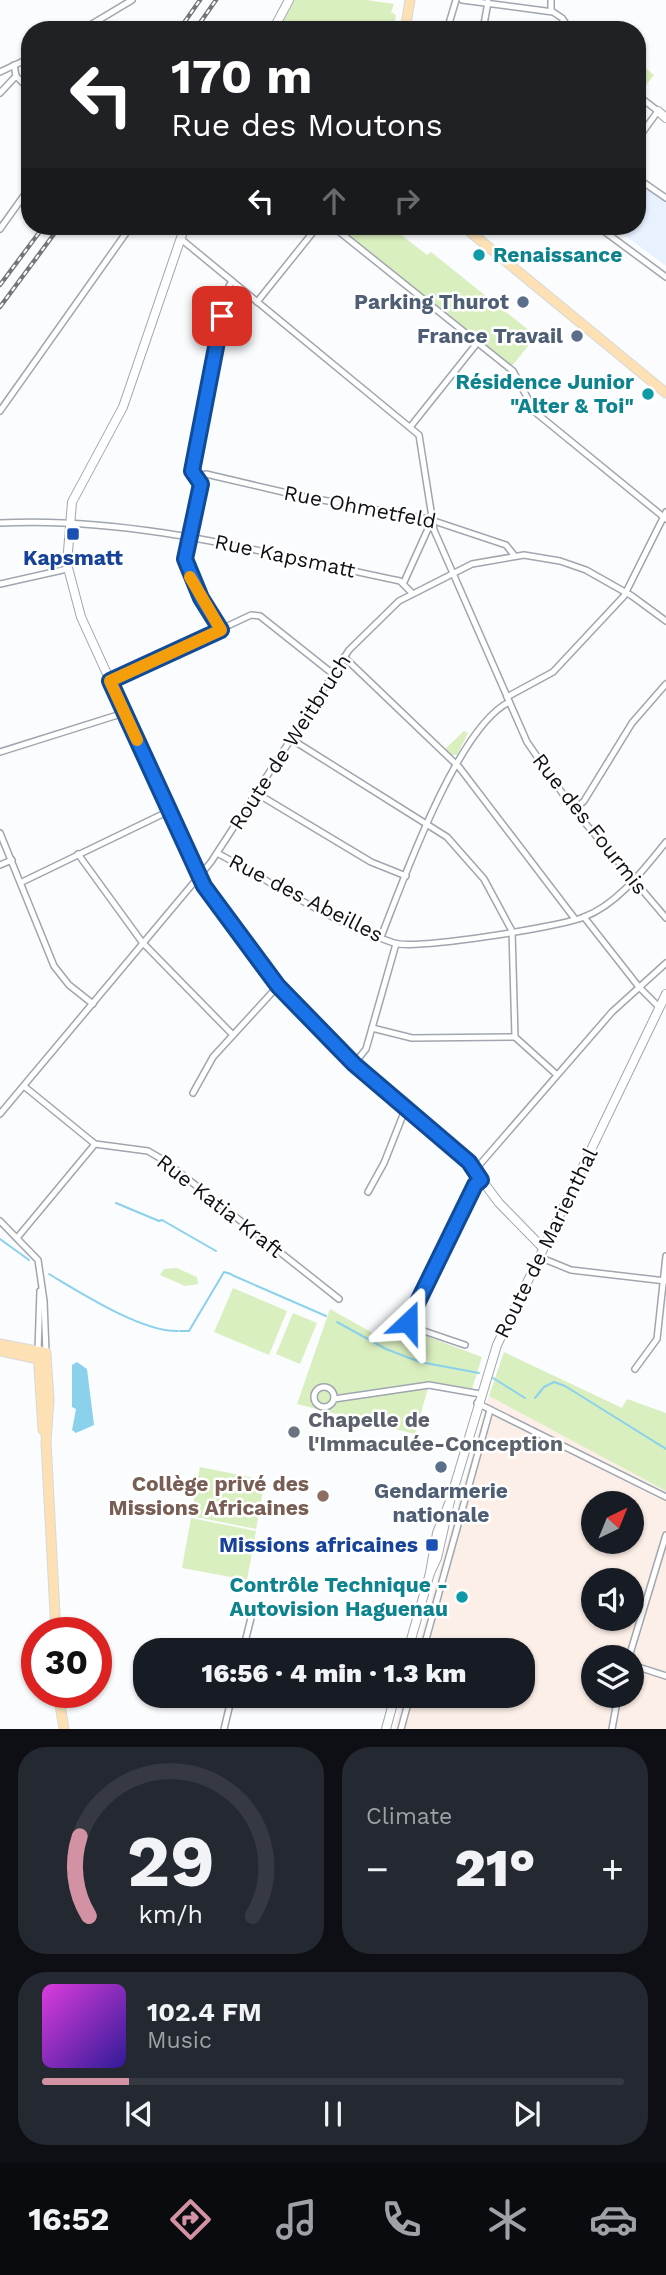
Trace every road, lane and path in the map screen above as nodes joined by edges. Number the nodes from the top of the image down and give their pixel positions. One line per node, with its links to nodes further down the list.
1 (132, 0): 11 (street)
2 (289, 0): 12 (street)
3 (409, 0): 13 (main road)
4 (456, 0): 14 (street)
5 (462, 0): 8 (street)
6 (526, 0): 9 (street)
7 (551, 0): 10 (street)
8 (488, 2): 9 (street); 15 (street)
9 (525, 9): 10 (street)
10 (552, 12): 16 (street)
11 (97, 21)
12 (278, 21)
13 (406, 21)
14 (450, 21)
15 (485, 21)
16 (564, 21)
17 (21, 62): 18 (street)
18 (15, 65): 19 (street); 20 (street)
19 (0, 72)
20 (16, 76): 21 (street); 22 (street)
21 (21, 81)
22 (0, 93)
23 (646, 102): 24 (street)
24 (663, 114): 25 (street)
25 (646, 131)
26 (646, 184): 27 (street)
27 (666, 198)
28 (21, 200): 29 (street)
29 (0, 229)
30 (125, 235): 42 (street)
31 (182, 235): 36 (street)
32 (311, 235): 39 (street)
33 (343, 235): 40 (street)
34 (474, 235): 41 (main road)
35 (609, 235): 37 (street)
36 (181, 239): 38 (street); 47 (street)
37 (666, 276)
38 (232, 281): 39 (street); 44 (street)
39 (257, 302): 43 (street)
40 (478, 342): 43 (street); 45 (street)
41 (666, 393)
42 (0, 411)
43 (411, 426): 46 (street, Rue des Fourmis)
44 (199, 477): 46 (street, Rue Ohmetfeld); 49 (street)
45 (665, 516): 56 (street)
46 (432, 520): 50 (street, Rue Ohmetfeld); 52 (street, Rue des Fourmis); 53 (street)
47 (68, 522): 48 (street, Rue Kapsmatt); 49 (street, Rue Kapsmatt); 51 (street)
48 (0, 523)
49 (190, 536): 53 (street, Rue Kapsmatt); 58 (street)
50 (514, 555): 52 (street, Route de Weitbruch); 56 (street, Route de Weitbruch)
51 (67, 569): 54 (street); 61 (street)
52 (452, 572): 55 (street, Route de Weitbruch); 63 (street, Rue des Fourmis)
53 (404, 582): 55 (street)
54 (0, 584)
55 (412, 593): 59 (street, Route de Weitbruch)
56 (626, 593): 57 (street, Route de Weitbruch); 63 (street)
57 (666, 621)
58 (221, 630): 60 (street); 61 (street)
59 (344, 657): 60 (street, Route de Weitbruch); 67 (street)
60 (333, 674): 65 (street, Route de Weitbruch)
61 (110, 681): 64 (street)
62 (666, 684): 69 (street)
63 (508, 699): 67 (street); 69 (street, Rue des Fourmis)
64 (124, 713): 66 (street); 70 (street)
65 (290, 739): 68 (street, Route de Weitbruch); 71 (street)
66 (0, 752)
67 (457, 766): 71 (street); 84 (street)
68 (256, 793): 74 (street, Route de Weitbruch); 78 (street)
69 (574, 810): 80 (street, Rue des Fourmis)
70 (169, 811): 75 (street); 79 (street)
71 (428, 824): 78 (street); 85 (street)
72 (0, 832): 76 (street)
73 (666, 842): 80 (street)
74 (217, 853): 79 (street, Route de Weitbruch); 86 (street, Rue des Abeilles)
75 (78, 855): 81 (street); 87 (street)
76 (12, 860): 77 (street); 81 (street)
77 (0, 866)
78 (405, 876): 86 (street)
79 (199, 877): 87 (street, Route de Weitbruch); 90 (street)
80 (633, 881): 82 (street); 83 (street, Rue des Fourmis)
81 (22, 882): 93 (street)
82 (584, 918): 84 (street, Rue des Abeilles); 91 (street)
83 (666, 918)
84 (575, 919): 85 (street, Rue des Abeilles)
85 (512, 931): 88 (street, Rue des Abeilles); 97 (street)
86 (380, 937): 88 (street, Rue des Abeilles)
87 (142, 942): 93 (street, Route de Weitbruch); 96 (street)
88 (396, 944): 95 (street)
89 (666, 963): 91 (street)
90 (278, 986): 96 (street); 98 (street)
91 (639, 987): 94 (street); 99 (street)
92 (666, 993): 94 (street, Route de Marienthal)
93 (93, 1004): 100 (street, Route de Weitbruch)
94 (659, 1007): 110 (street, Route de Marienthal)
95 (372, 1028): 97 (street); 98 (street)
96 (233, 1035): 101 (street)
97 (515, 1037): 99 (street)
98 (354, 1064): 102 (street)
99 (556, 1074): 105 (street)
100 (25, 1087): 103 (street, Route de Weitbruch); 104 (street)
101 (193, 1093)
102 (405, 1110): 105 (street); 107 (street)
103 (0, 1115)
104 (94, 1144): 109 (street); 113 (street, Rue Katia Kraft)
105 (475, 1170): 106 (street)
106 (481, 1180): 110 (street); 115 (street)
107 (368, 1192)
108 (0, 1222): 109 (street)
109 (17, 1238): 117 (street)
110 (541, 1252): 112 (street); 120 (street, Route de Marienthal)
111 (666, 1256): 112 (street)
112 (664, 1281): 118 (street)
113 (339, 1299)
114 (0, 1345): 117 (main road)
115 (465, 1345)
116 (0, 1351): 117 (main road)
117 (42, 1357): 125 (main road)
118 (635, 1368)
119 (334, 1399): 119 (street); 120 (street)
120 (479, 1399): 121 (street); 127 (street, Route de Marienthal)
121 (490, 1409): 122 (street); 128 (street)
122 (666, 1497)
123 (666, 1535): 129 (street)
124 (253, 1610): 126 (street)
125 (55, 1617)
126 (246, 1638)
127 (411, 1638)
128 (426, 1638)
129 (633, 1645)
130 (644, 1669): 131 (street)
131 (666, 1676)
132 (61, 1708): 137 (main road)
133 (229, 1708): 138 (street)
134 (392, 1708): 139 (street)
135 (407, 1708): 140 (street)
136 (616, 1708): 141 (street)
137 (64, 1729)
138 (224, 1729)
139 (386, 1729)
140 (401, 1729)
141 (612, 1729)

